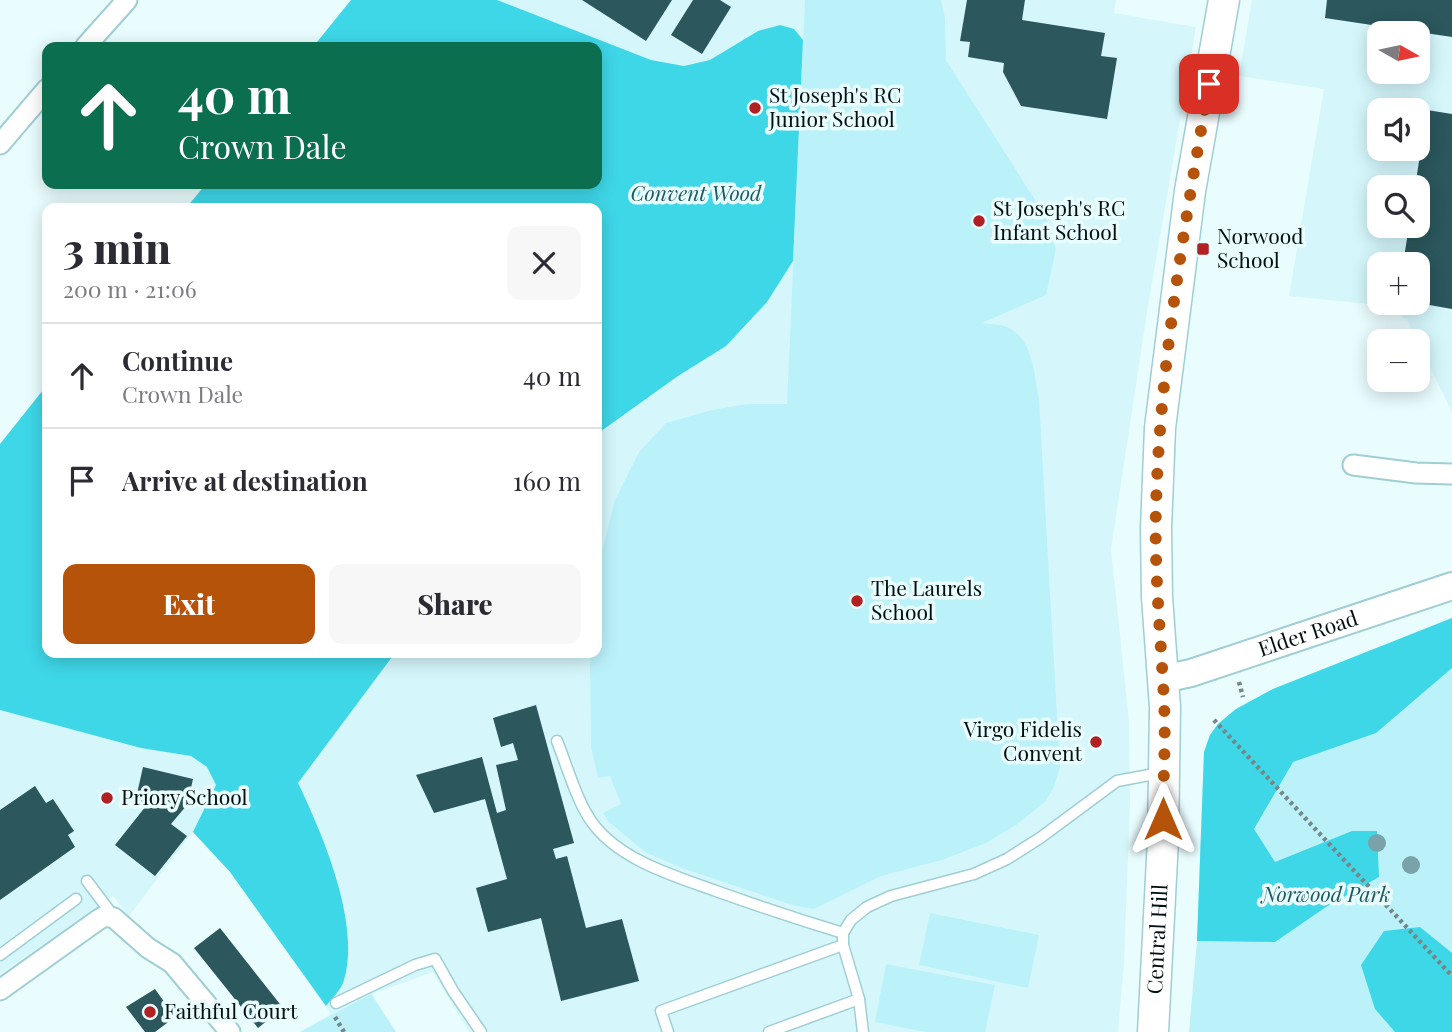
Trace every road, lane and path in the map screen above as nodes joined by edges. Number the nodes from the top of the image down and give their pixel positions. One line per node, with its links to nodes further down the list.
1 (127, 0): 3 (street)
2 (1224, 0): 9 (main road, Central Hill)
3 (89, 42)
4 (42, 95): 5 (street)
5 (0, 144)
6 (1353, 465): 7 (street)
7 (1452, 474)
8 (1452, 586): 9 (main road, Elder Road)
9 (1163, 679): 14 (main road, Central Hill)
10 (1238, 682): 11 (path)
11 (1244, 697)
12 (1214, 720): 21 (path)
13 (558, 741): 18 (lane)
14 (1164, 772): 18 (lane); 30 (main road, Central Hill)
15 (87, 880): 17 (lane)
16 (76, 899): 20 (lane)
17 (114, 918): 22 (street); 25 (street)
18 (843, 933): 19 (lane)
19 (843, 945): 23 (lane); 27 (lane)
20 (0, 955)
21 (1452, 976)
22 (0, 990)
23 (859, 999): 28 (lane); 29 (lane)
24 (336, 1003): 26 (lane)
25 (230, 1032)
26 (481, 1032)
27 (668, 1032)
28 (769, 1032)
29 (863, 1032)
30 (1153, 1032)

